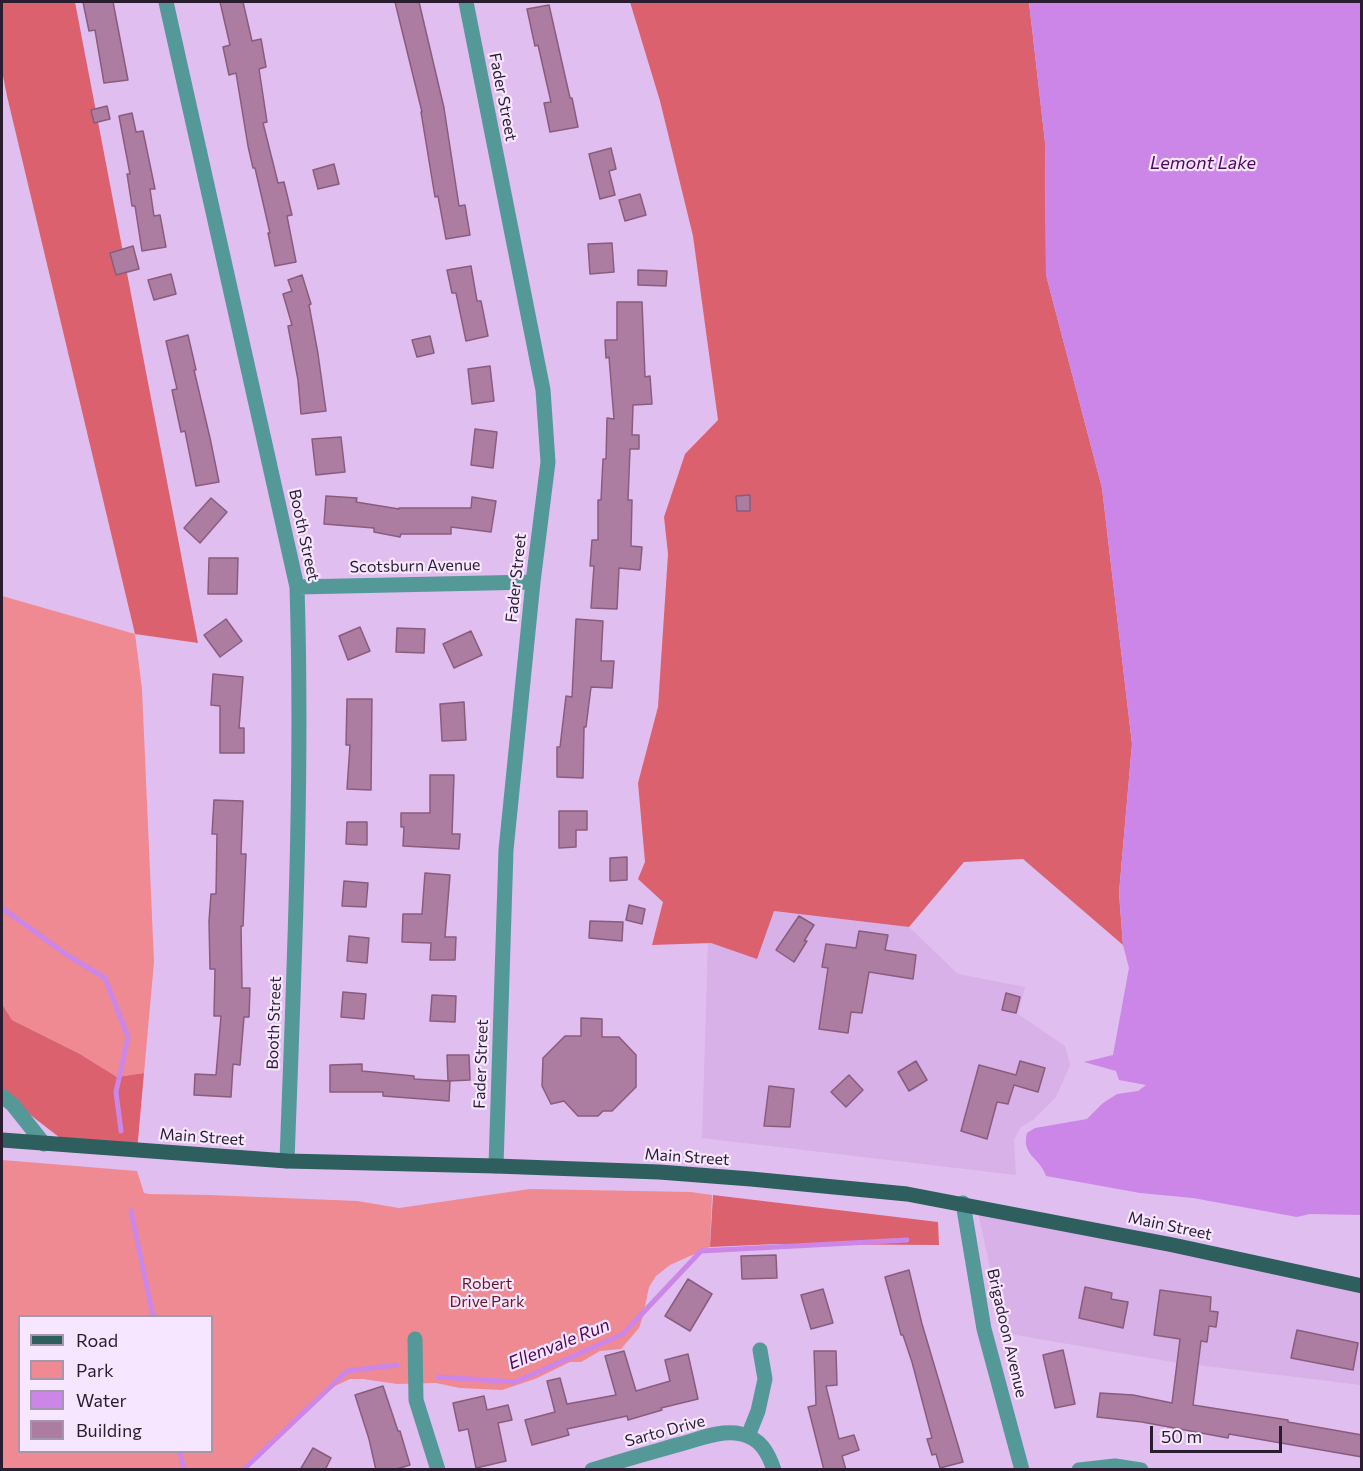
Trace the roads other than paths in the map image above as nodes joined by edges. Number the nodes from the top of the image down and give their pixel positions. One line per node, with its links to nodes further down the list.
1 (166, 2): 4 (street, Booth Street)
2 (466, 2): 3 (street, Fader Street)
3 (533, 582): 4 (street, Scotsburn Avenue); 9 (street, Fader Street)
4 (297, 586): 8 (street, Booth Street)
5 (2, 1096): 7 (street)
6 (2, 1140): 7 (main road, Main Street)
7 (44, 1144): 8 (main road, Main Street)
8 (287, 1161): 9 (main road, Main Street)
9 (496, 1166): 10 (main road, Main Street)
10 (963, 1203): 11 (main road, Main Street); 18 (street, Brigadoon Avenue)
11 (1362, 1286)
12 (415, 1339): 15 (street)
13 (760, 1350): 14 (street)
14 (748, 1436): 16 (street, Sarto Drive); 17 (street)
15 (438, 1470)
16 (592, 1470)
17 (774, 1470)
18 (1022, 1470)
19 (1079, 1470): 20 (street)
20 (1141, 1470)

